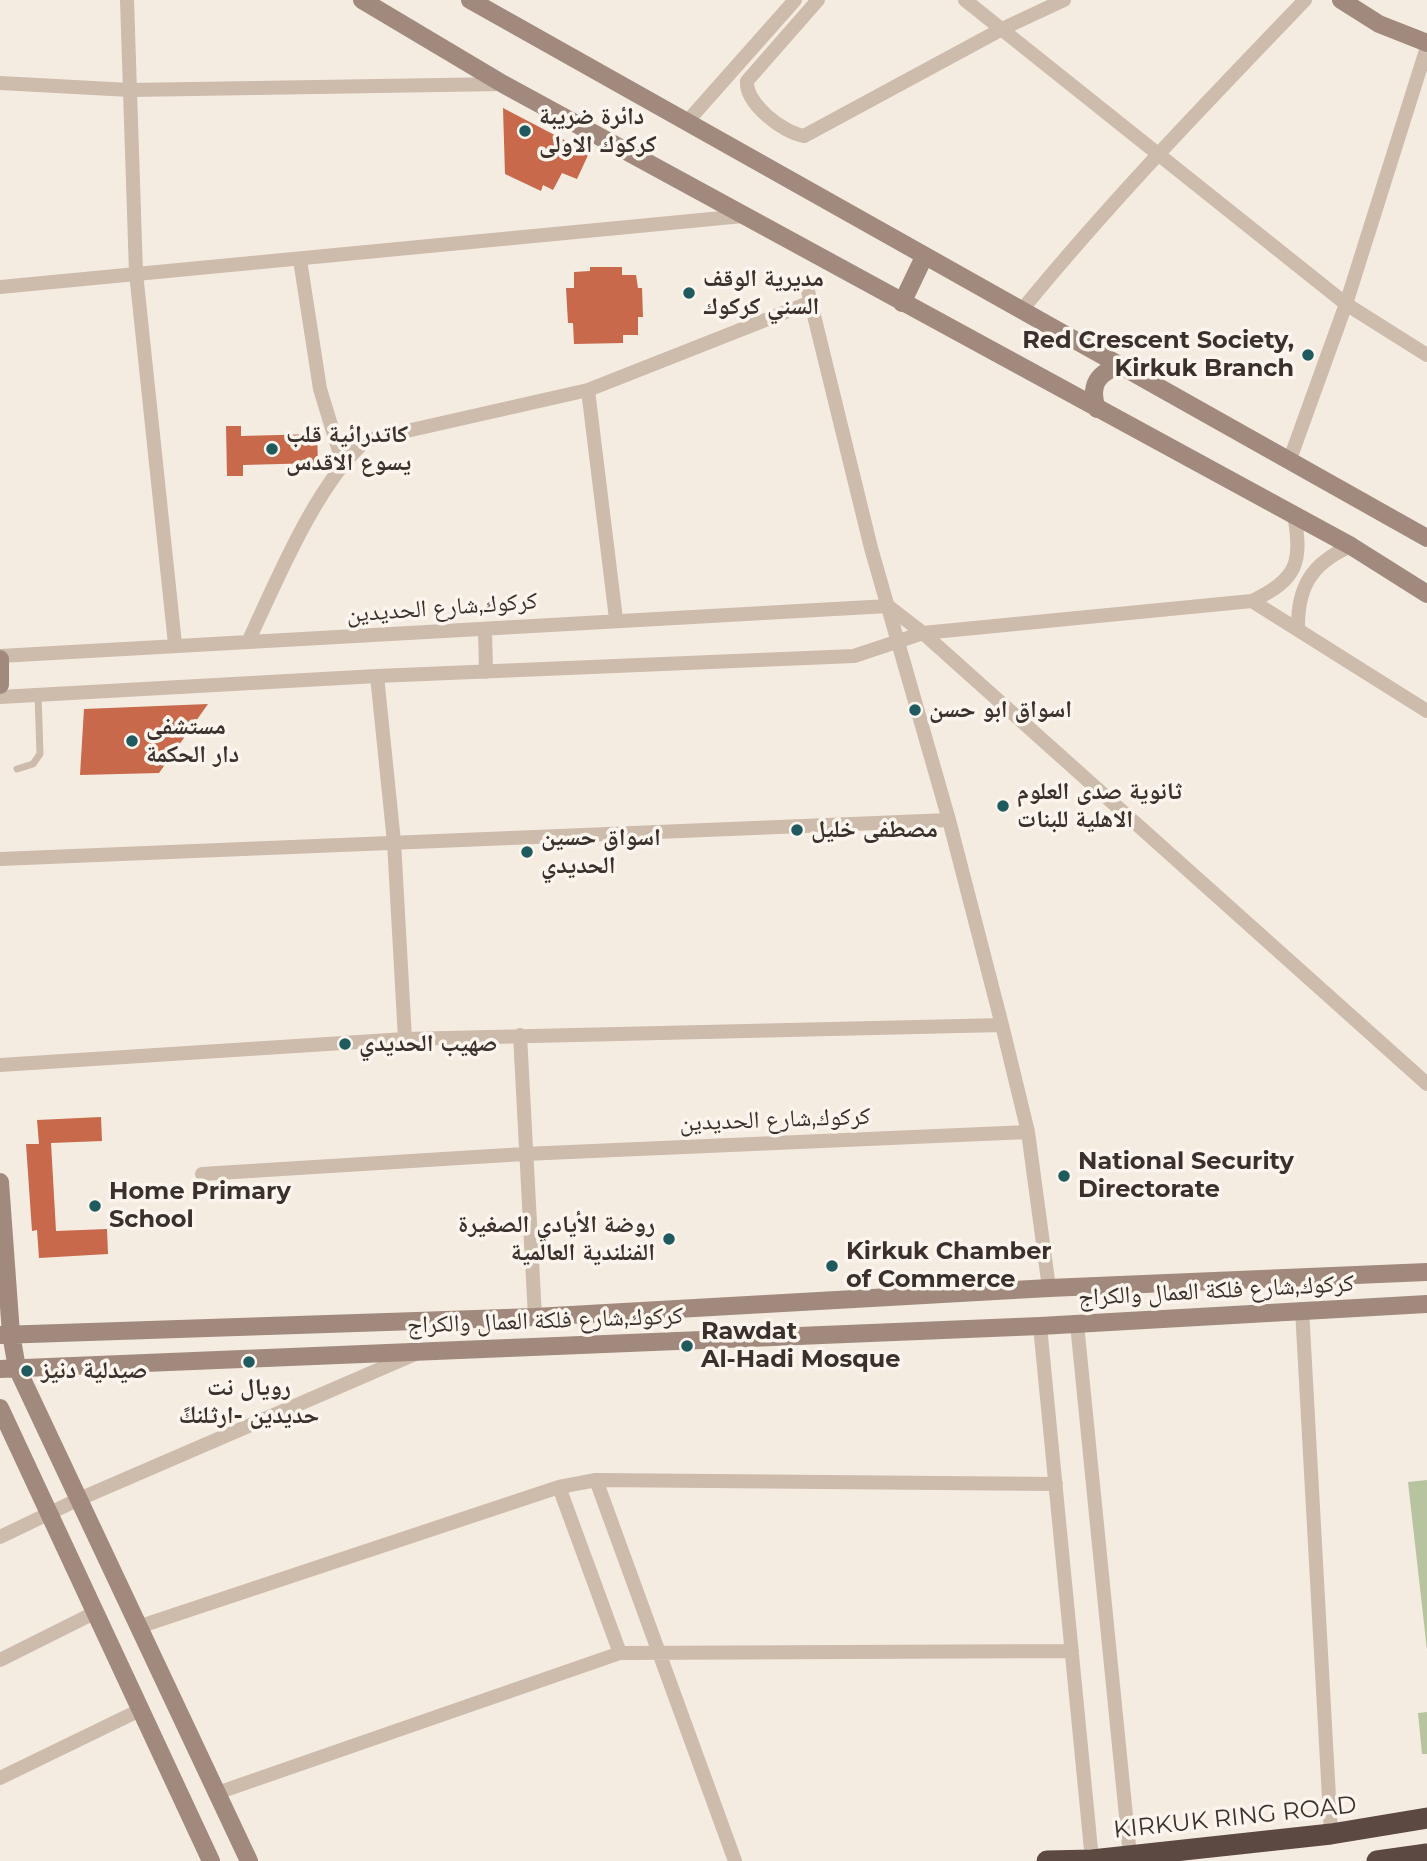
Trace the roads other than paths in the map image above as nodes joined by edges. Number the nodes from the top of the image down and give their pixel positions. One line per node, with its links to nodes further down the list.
1 (127, 0): 14 (street)
2 (362, 0): 13 (street)
3 (470, 0): 15 (street)
4 (795, 0): 15 (street)
5 (818, 0): 10 (street)
6 (965, 0): 10 (street)
7 (1065, 0): 10 (street)
8 (1305, 0): 16 (street)
9 (1341, 0): 11 (street)
10 (1002, 29): 16 (street)
11 (1427, 45): 25 (street)
12 (0, 83): 14 (street)
13 (503, 84): 14 (street); 17 (street)
14 (130, 90): 20 (street)
15 (685, 123): 18 (street)
16 (1158, 153): 25 (street); 26 (street)
17 (743, 216): 19 (street); 24 (street)
18 (924, 257): 24 (street); 26 (street)
19 (300, 260): 20 (street); 32 (street)
20 (136, 273): 21 (street); 45 (street)
21 (0, 287)
22 (807, 287): 23 (street)
23 (811, 302): 29 (street); 38 (street)
24 (902, 303): 30 (street)
25 (1346, 304): 27 (street); 31 (street)
26 (1021, 311): 28 (street)
27 (1427, 355)
28 (1121, 366): 30 (street); 31 (street)
29 (588, 390): 32 (street); 39 (street)
30 (1097, 409): 33 (street)
31 (1290, 460): 34 (street)
32 (343, 464): 43 (street)
33 (1294, 515): 35 (street); 37 (street)
34 (1427, 538)
35 (1351, 546): 36 (street); 41 (street)
36 (1427, 594)
37 (1252, 601): 41 (street); 42 (street)
38 (888, 606): 39 (street, كركوك,شارع الحديدين); 42 (street); 44 (street)
39 (616, 619): 40 (street, كركوك,شارع الحديدين)
40 (485, 629): 43 (street, كركوك,شارع الحديدين); 47 (street)
41 (1298, 630): 52 (street)
42 (923, 633): 44 (street); 61 (street)
43 (249, 640): 45 (street, كركوك,شارع الحديدين)
44 (898, 642): 47 (street); 54 (street)
45 (175, 645): 46 (street, كركوك,شارع الحديدين)
46 (0, 658): 49 (street)
47 (486, 672): 48 (street)
48 (377, 676): 50 (street); 55 (street)
49 (0, 685)
50 (38, 695): 51 (street); 53 (lane)
51 (0, 696)
52 (1427, 711)
53 (17, 769)
54 (949, 820): 55 (street); 57 (street)
55 (394, 842): 56 (street); 59 (street)
56 (0, 859)
57 (1002, 1025): 58 (street); 62 (street)
58 (520, 1035): 59 (street); 63 (street)
59 (405, 1040): 60 (street)
60 (0, 1065)
61 (1427, 1084)
62 (1028, 1132): 63 (street, كركوك,شارع الحديدين); 67 (street)
63 (524, 1154): 64 (street, كركوك,شارع الحديدين); 70 (street)
64 (202, 1174)
65 (0, 1182): 73 (street)
66 (1427, 1272): 67 (street, كركوك,شارع فلكة العمال والكراج)
67 (1049, 1288): 70 (street, كركوك,شارع فلكة العمال والكراج)
68 (1427, 1304): 69 (street, كركوك,شارع فلكة العمال والكراج)
69 (1302, 1309): 71 (street, كركوك,شارع فلكة العمال والكراج); 93 (street)
70 (535, 1317): 73 (street, كركوك,شارع فلكة العمال والكراج)
71 (1077, 1324): 72 (street, كركوك,شارع فلكة العمال والكراج); 95 (street)
72 (1040, 1326): 74 (street, كركوك,شارع فلكة العمال والكراج); 78 (street)
73 (6, 1335): 75 (street)
74 (425, 1350): 75 (street, كركوك,شارع فلكة العمال والكراج); 80 (street)
75 (8, 1368): 80 (street)
76 (0, 1408): 81 (street)
77 (596, 1480): 78 (street); 79 (street); 87 (street)
78 (1056, 1484): 85 (street)
79 (559, 1487): 84 (street); 86 (street)
80 (77, 1500): 81 (street); 84 (street)
81 (48, 1514): 82 (street); 83 (street)
82 (0, 1537)
83 (94, 1614): 88 (street); 89 (street)
84 (138, 1628): 91 (street)
85 (1072, 1651): 87 (street); 96 (street)
86 (620, 1653): 87 (street); 91 (street)
87 (657, 1653): 99 (street)
88 (0, 1660)
89 (139, 1710): 90 (street); 97 (street)
90 (0, 1778)
91 (217, 1793): 98 (street)
92 (1427, 1818): 93 (highway, KIRKUK RING ROAD)
93 (1331, 1834): 95 (highway, KIRKUK RING ROAD)
94 (1427, 1854): 101 (highway)
95 (1130, 1856): 96 (highway, KIRKUK RING ROAD)
96 (1092, 1860): 100 (highway, KIRKUK RING ROAD)
97 (211, 1861)
98 (249, 1861)
99 (735, 1861)
100 (1047, 1861)
101 (1377, 1861)

